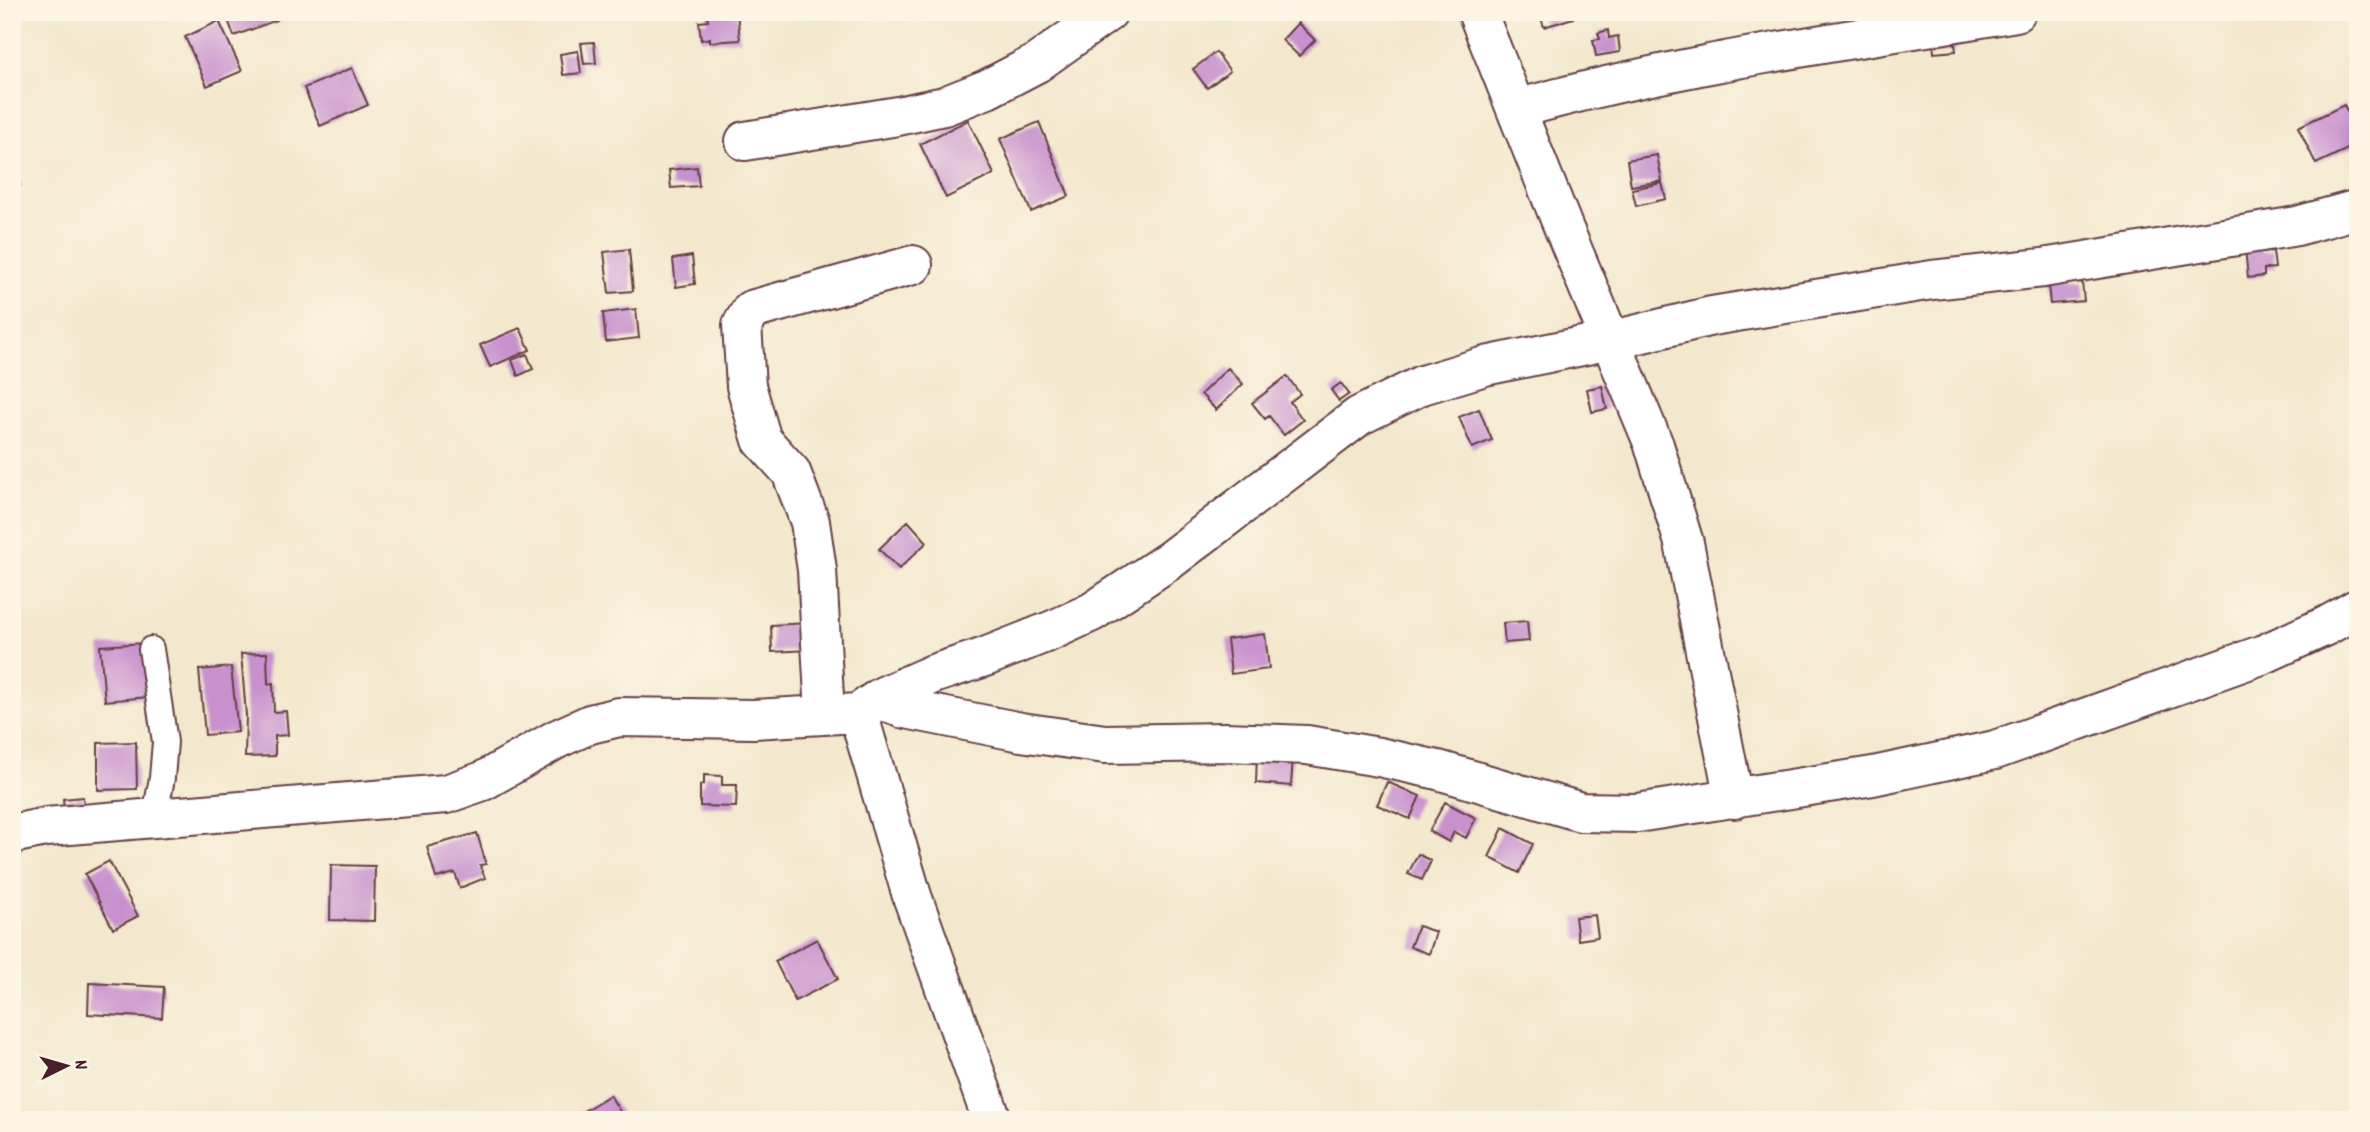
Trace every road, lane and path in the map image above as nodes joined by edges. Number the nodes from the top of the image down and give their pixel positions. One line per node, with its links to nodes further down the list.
1 (1108, 12): 5 (street)
2 (1478, 12): 4 (street)
3 (2016, 12): 4 (street)
4 (1517, 109): 8 (street)
5 (745, 141)
6 (2358, 209): 8 (street)
7 (913, 265): 11 (street)
8 (1610, 341): 11 (street); 12 (street)
9 (2358, 608): 12 (street)
10 (151, 649): 13 (lane)
11 (855, 708): 12 (street); 13 (street); 15 (street)
12 (1734, 799)
13 (154, 820): 14 (street)
14 (12, 834)
15 (992, 1120)

